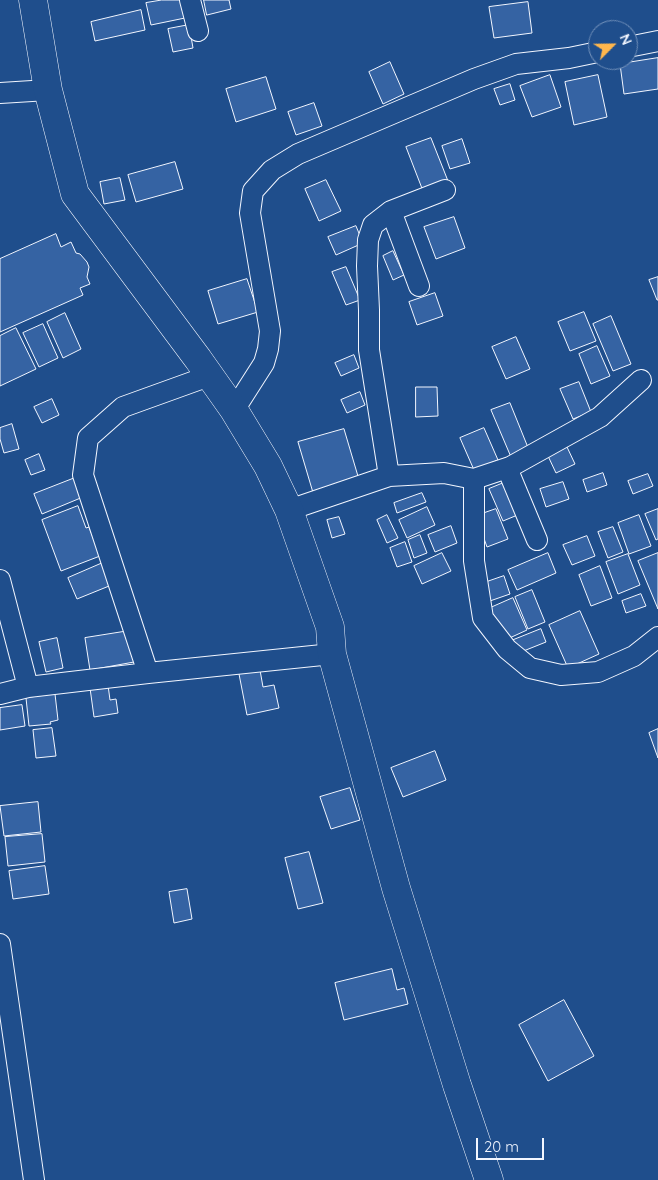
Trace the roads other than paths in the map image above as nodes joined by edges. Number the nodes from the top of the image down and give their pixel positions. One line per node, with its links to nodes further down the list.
1 (33, 0): 7 (street)
2 (190, 0): 3 (street)
3 (198, 31)
4 (658, 41): 5 (street)
5 (638, 45)
6 (588, 54): 14 (street)
7 (48, 90): 8 (street); 12 (street)
8 (0, 93)
9 (446, 190): 10 (street)
10 (391, 211): 11 (street); 16 (street)
11 (419, 286)
12 (209, 376): 14 (street); 23 (street)
13 (641, 380): 15 (street)
14 (234, 410): 18 (street)
15 (506, 468): 17 (street); 19 (street)
16 (389, 476): 17 (street); 18 (street)
17 (474, 479): 21 (street)
18 (289, 510): 22 (street)
19 (537, 540)
20 (0, 580): 24 (street)
21 (658, 636)
22 (332, 654): 23 (street); 28 (street)
23 (148, 673): 24 (street)
24 (28, 688): 25 (street)
25 (0, 694)
26 (0, 944): 27 (street)
27 (34, 1180)
28 (489, 1180)

